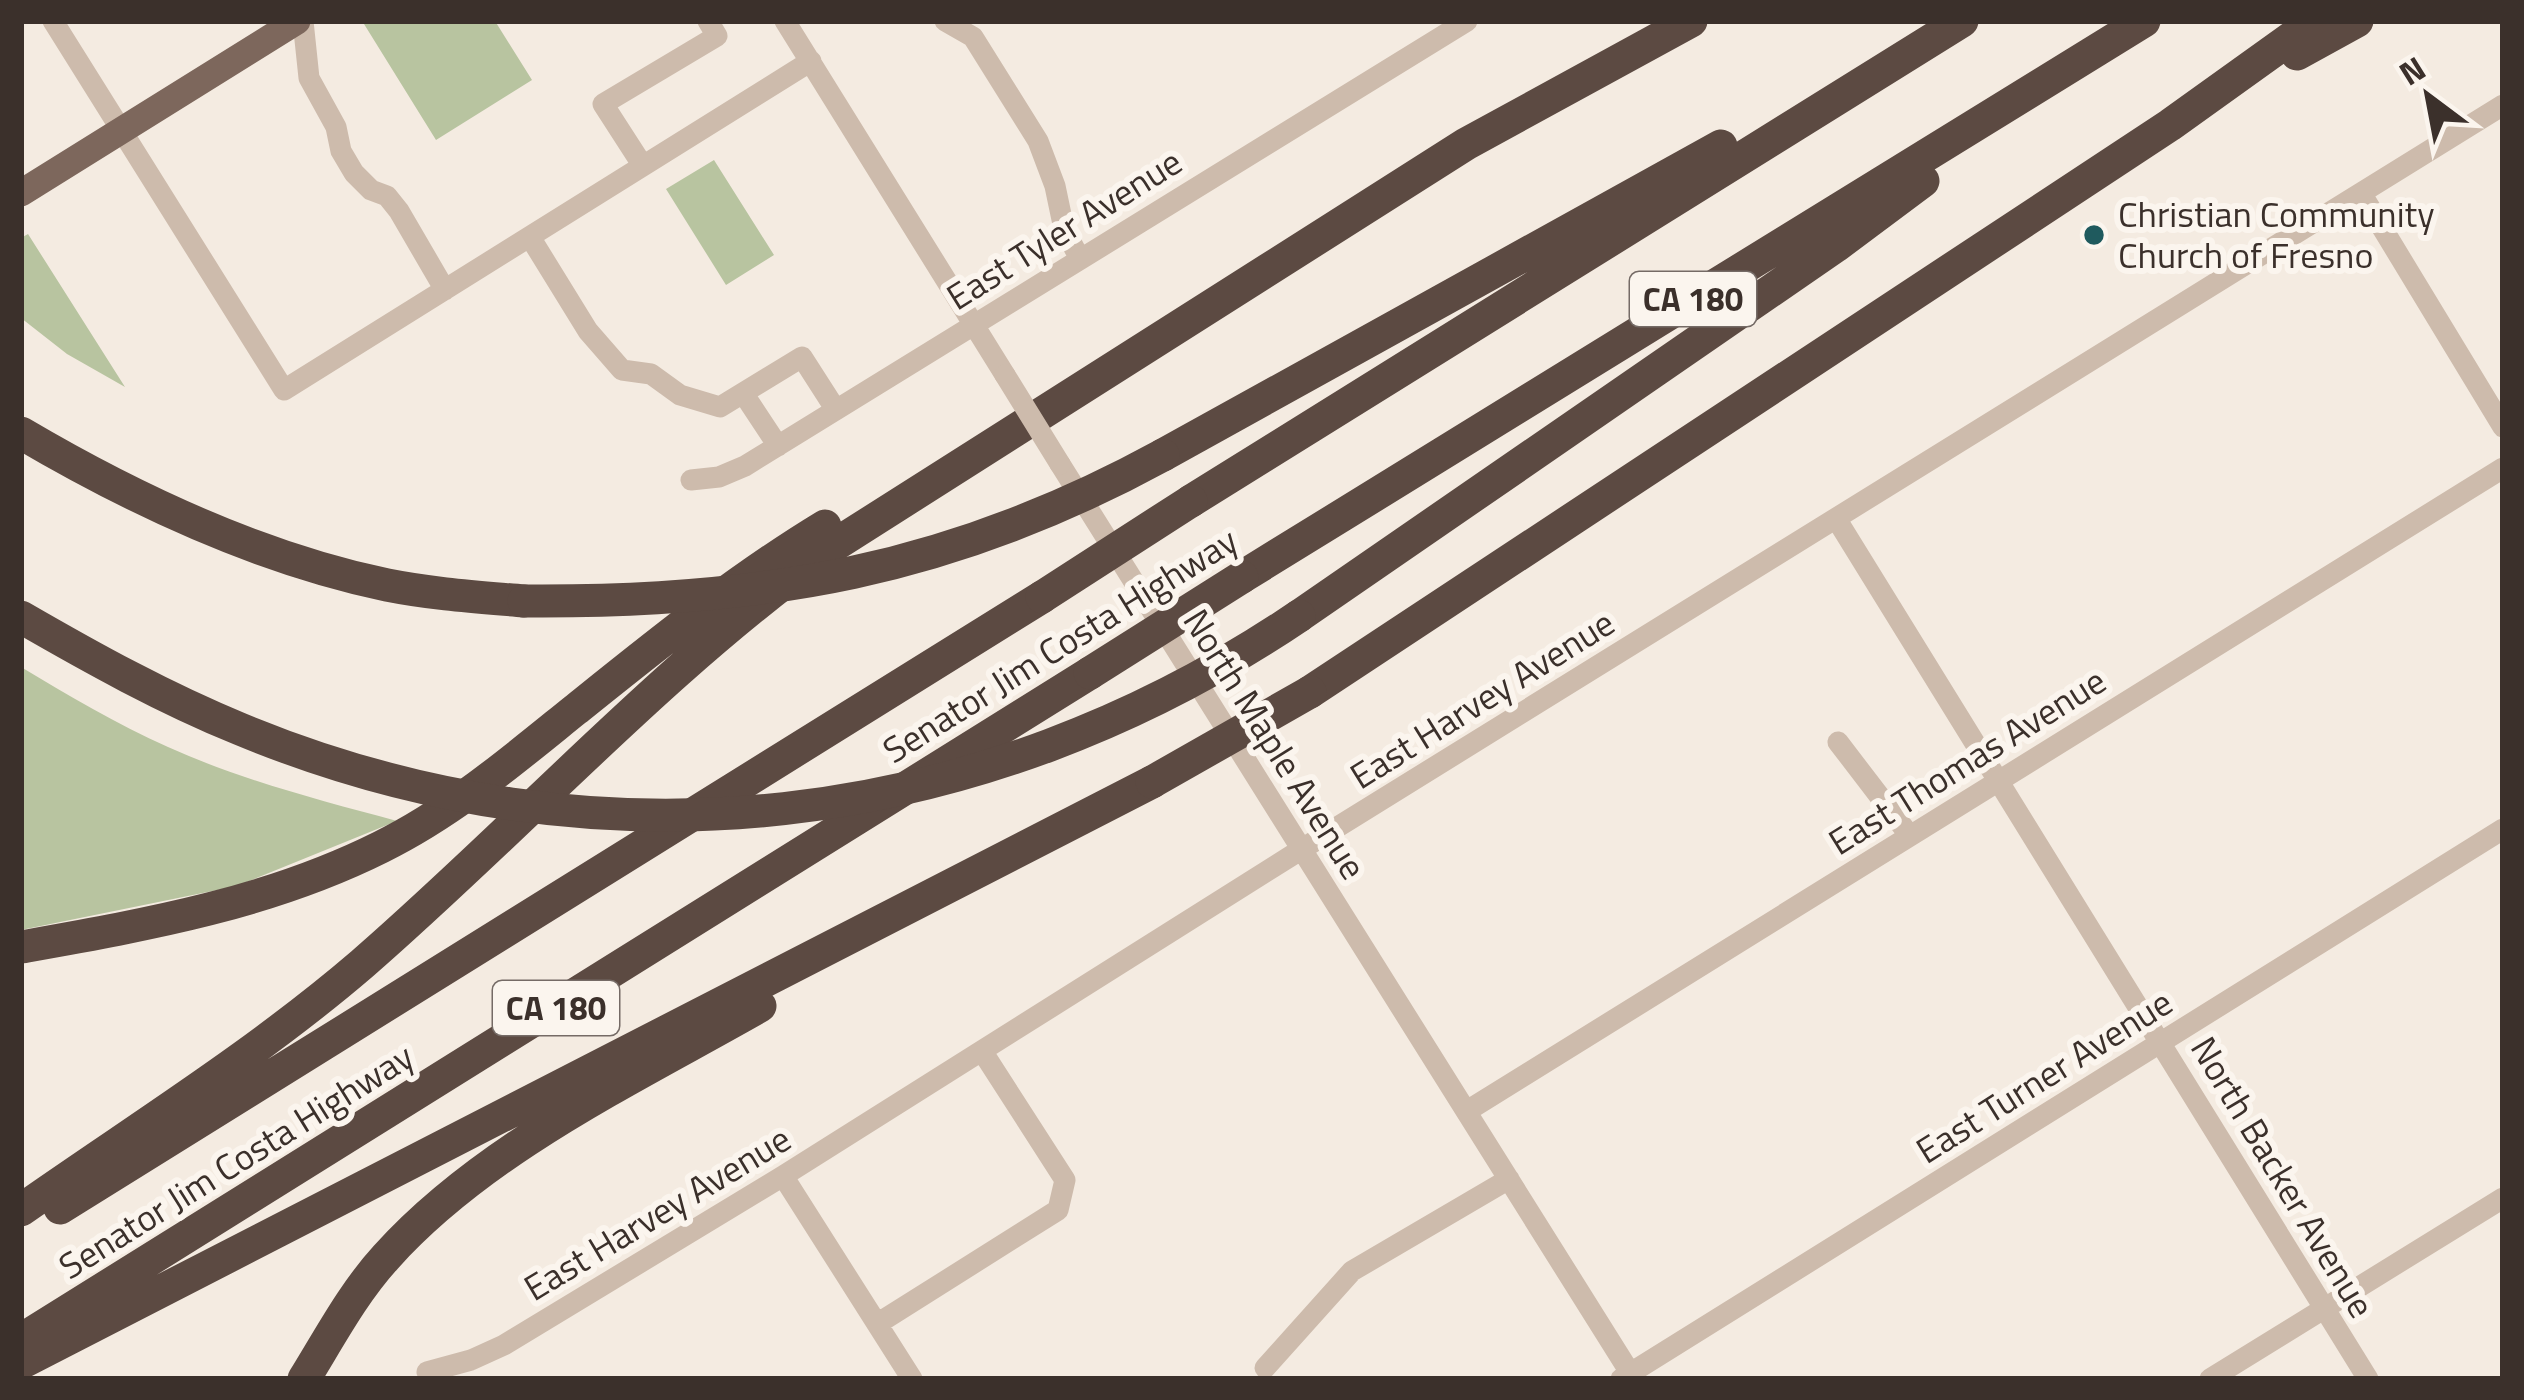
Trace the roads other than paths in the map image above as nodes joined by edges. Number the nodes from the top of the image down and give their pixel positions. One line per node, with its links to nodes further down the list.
1 (53, 21): 17 (street)
2 (300, 21): 17 (main road); 23 (street)
3 (708, 21): 18 (street)
4 (785, 21): 14 (street, North Maple Avenue)
5 (945, 21): 22 (street)
6 (1467, 21): 22 (street, East Tyler Avenue)
7 (1691, 21): 25 (highway)
8 (1948, 21): 29 (highway, bridge)
9 (1961, 21): 49 (highway, Senator Jim Costa Highway / CA 180, bridge)
10 (2144, 21): 13 (highway, Senator Jim Costa Highway / CA 180)
11 (2315, 21): 16 (highway)
12 (2357, 21): 16 (highway)
13 (2113, 40): 34 (highway, bridge); 52 (highway, Senator Jim Costa Highway / CA 180, bridge)
14 (811, 62): 18 (street); 24 (street, North Maple Avenue)
15 (2503, 105): 20 (street, East Harvey Avenue)
16 (2170, 125): 36 (highway, bridge)
17 (122, 130): 19 (main road); 23 (street)
18 (643, 166): 21 (street)
19 (21, 193)
20 (2361, 193): 28 (street); 33 (street, East Harvey Avenue)
21 (530, 237): 23 (street); 26 (street)
22 (1079, 257): 24 (street, East Tyler Avenue)
23 (445, 290)
24 (973, 324): 27 (street, East Tyler Avenue); 40 (street, North Maple Avenue, bridge)
25 (1094, 377): 41 (highway); 48 (highway)
26 (743, 393): 27 (street); 30 (street)
27 (836, 410): 30 (street, East Tyler Avenue)
28 (2503, 427)
29 (21, 433)
30 (778, 446): 32 (street, East Tyler Avenue)
31 (2503, 468): 37 (street, East Thomas Avenue)
32 (691, 480)
33 (1837, 520): 37 (street, North Backer Avenue); 40 (street, East Harvey Avenue)
34 (21, 616)
35 (1838, 742): 39 (street)
36 (1152, 782): 53 (highway); 58 (highway)
37 (1996, 783): 39 (street, East Thomas Avenue); 42 (street, North Backer Avenue)
38 (2503, 829): 42 (street, East Turner Avenue)
39 (1910, 836): 44 (street, East Thomas Avenue)
40 (1302, 849): 43 (street, East Harvey Avenue); 44 (street, North Maple Avenue)
41 (21, 947)
42 (2162, 1042): 50 (street, North Backer Avenue); 57 (street, East Turner Avenue)
43 (982, 1051): 45 (street, East Harvey Avenue); 51 (street)
44 (1467, 1112): 46 (street, North Maple Avenue)
45 (783, 1176): 51 (street); 55 (street, East Harvey Avenue)
46 (1509, 1179): 54 (street); 57 (street, North Maple Avenue)
47 (2503, 1198): 50 (street)
48 (21, 1210)
49 (21, 1232)
50 (2325, 1308): 60 (street); 61 (street, North Backer Avenue)
51 (877, 1324): 59 (street)
52 (21, 1340)
53 (21, 1363)
54 (1265, 1368)
55 (475, 1369): 56 (street, East Harvey Avenue)
56 (427, 1372)
57 (1628, 1377)
58 (304, 1379)
59 (912, 1379)
60 (2210, 1379)
61 (2368, 1379)

